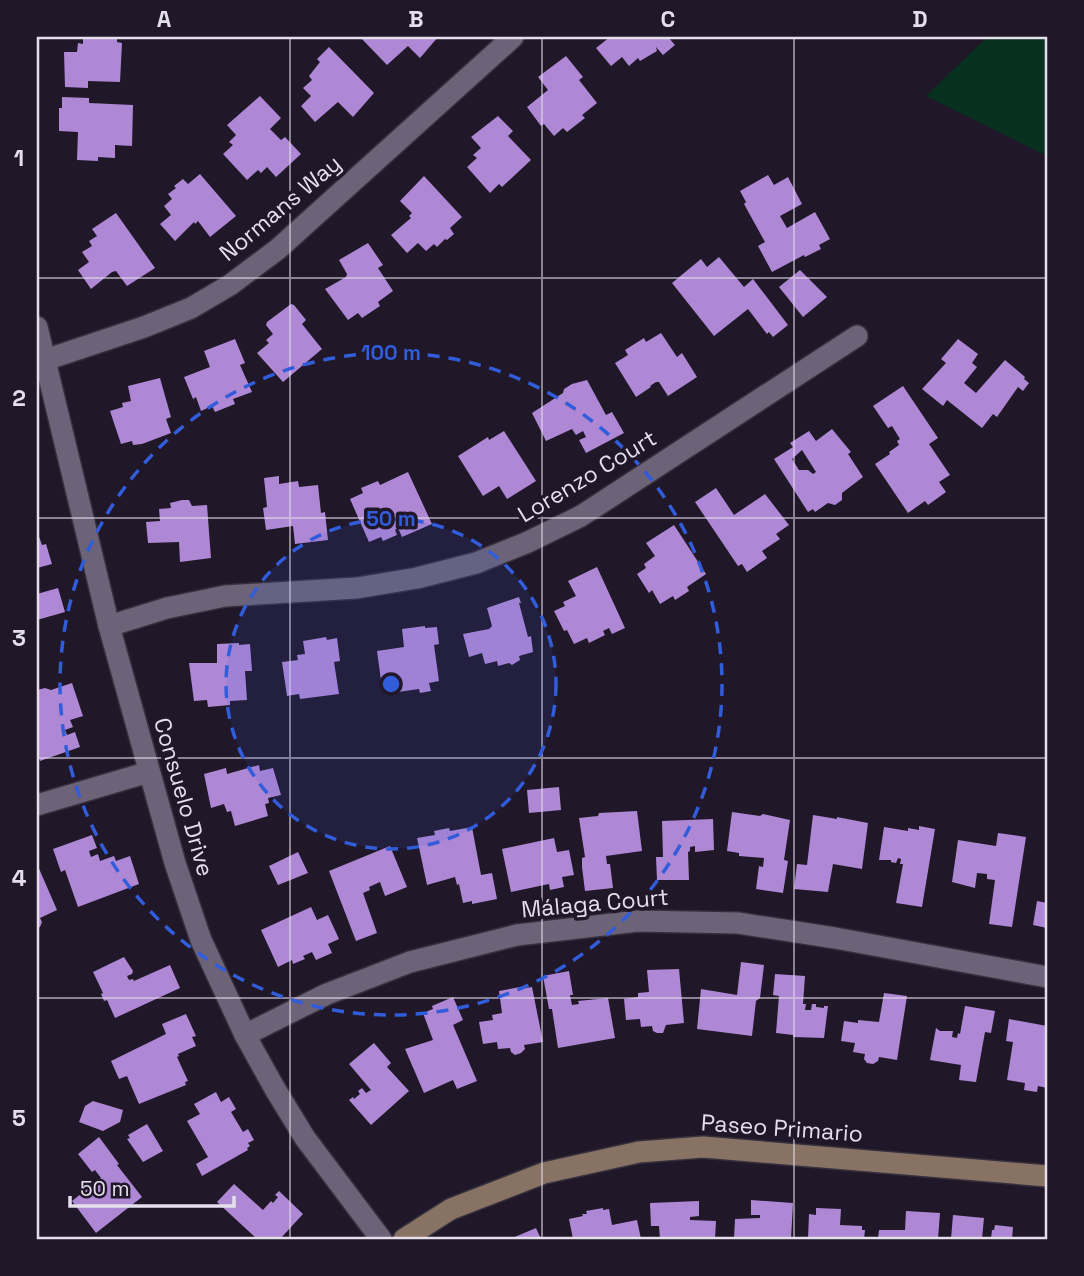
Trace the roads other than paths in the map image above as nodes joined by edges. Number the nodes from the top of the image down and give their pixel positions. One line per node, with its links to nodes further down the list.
1 (513, 37): 4 (street, Normans Way)
2 (37, 327): 4 (street, Consuelo Drive)
3 (857, 336): 5 (street, Lorenzo Court)
4 (45, 360): 5 (street, Consuelo Drive)
5 (109, 626): 6 (street, Consuelo Drive)
6 (149, 772): 7 (street); 9 (street, Consuelo Drive)
7 (37, 805)
8 (1047, 977): 9 (street, Málaga Court)
9 (245, 1035): 11 (street, Consuelo Drive)
10 (1047, 1176): 12 (street, Paseo Primario)
11 (381, 1239)
12 (404, 1239)

